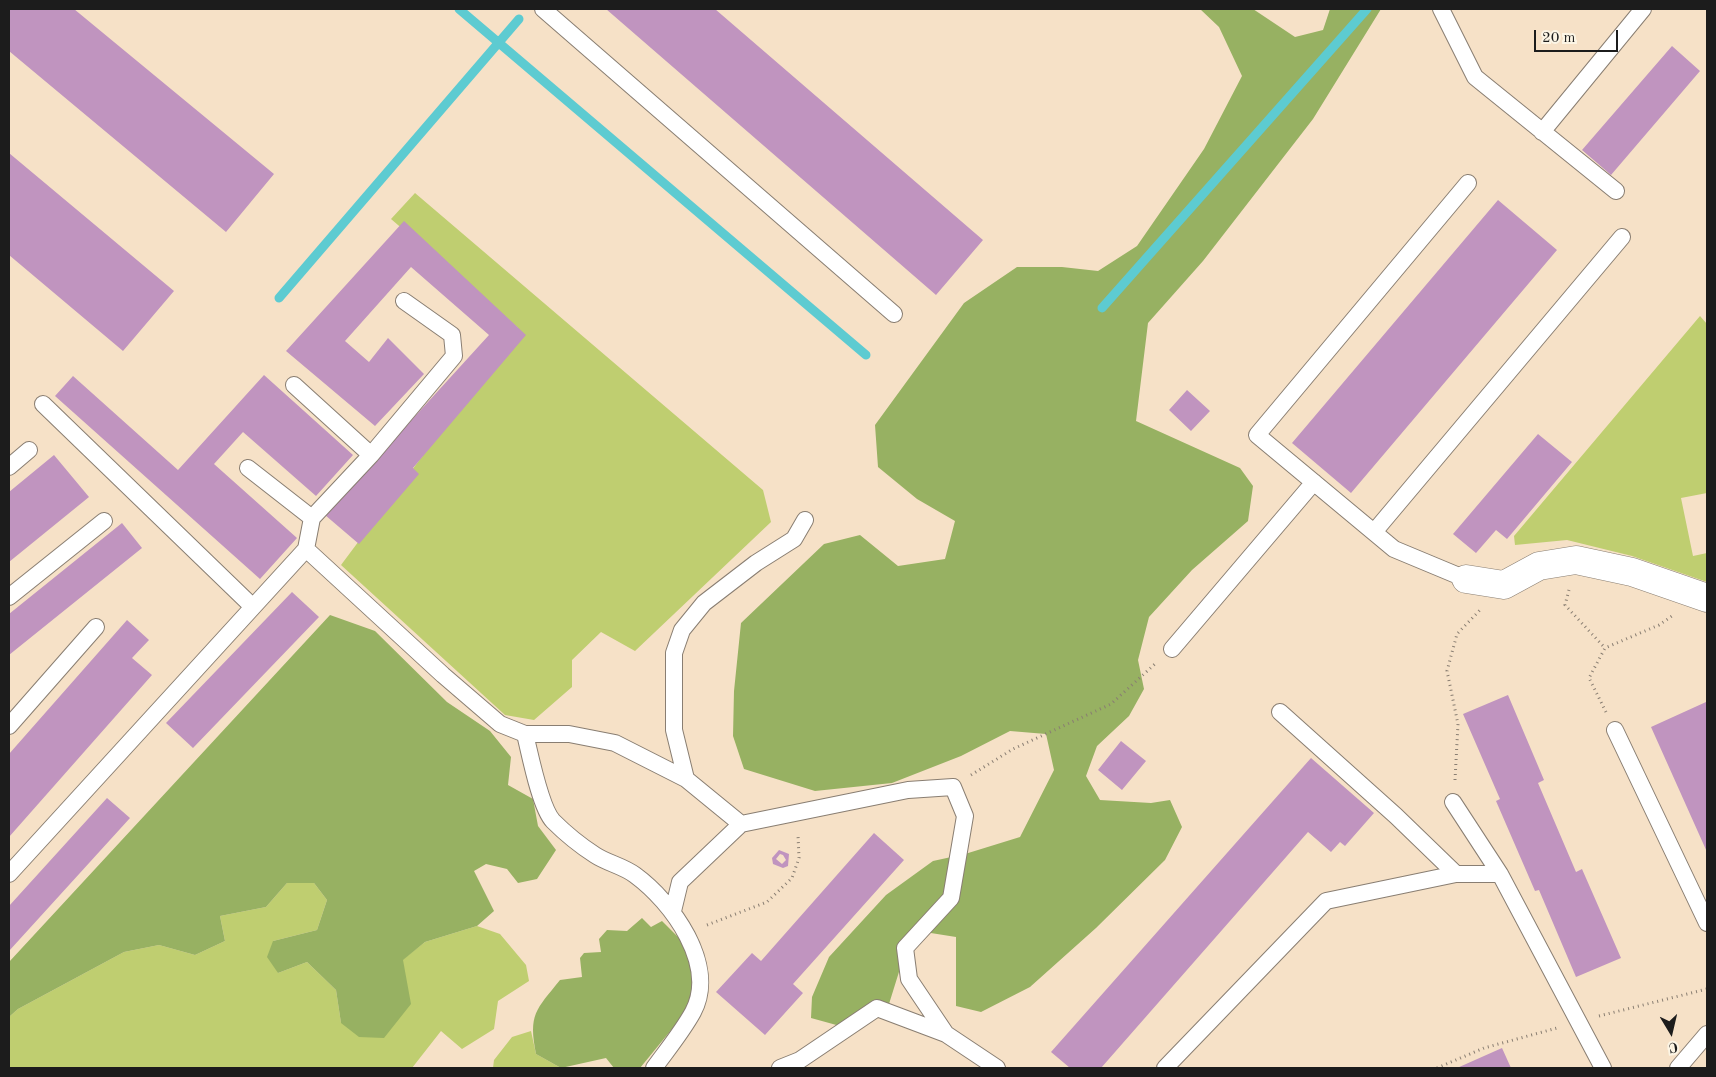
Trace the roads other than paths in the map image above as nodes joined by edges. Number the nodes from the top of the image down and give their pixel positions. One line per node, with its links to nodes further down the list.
1 (543, 9): 9 (lane)
2 (1441, 9): 4 (lane)
3 (1643, 9): 4 (lane)
4 (1542, 132): 6 (lane)
5 (1468, 182): 16 (lane)
6 (1616, 191)
7 (1622, 237): 20 (lane)
8 (404, 301): 13 (lane)
9 (894, 314)
10 (294, 385): 13 (lane)
11 (43, 404): 25 (lane)
12 (29, 450): 14 (lane)
13 (371, 455): 17 (lane)
14 (9, 467)
15 (248, 468): 17 (lane)
16 (1314, 482): 20 (lane); 27 (lane)
17 (312, 518): 21 (lane)
18 (805, 520): 32 (lane)
19 (104, 521): 23 (lane)
20 (1374, 532): 22 (lane)
21 (306, 549): 25 (lane); 31 (lane)
22 (1466, 579): 24 (street)
23 (9, 597)
24 (1704, 597)
25 (253, 608): 35 (lane)
26 (96, 627): 29 (lane)
27 (1172, 649)
28 (1280, 712): 36 (lane)
29 (9, 726)
30 (1614, 730): 39 (lane)
31 (525, 734): 32 (lane); 38 (lane)
32 (686, 778): 34 (lane)
33 (1454, 802): 37 (lane)
34 (741, 824): 38 (lane); 40 (lane)
35 (9, 874)
36 (1456, 874): 37 (lane); 45 (lane)
37 (1500, 874): 46 (lane)
38 (673, 911): 42 (lane)
39 (1707, 923)
40 (946, 1034): 43 (lane); 44 (lane)
41 (1707, 1034): 47 (lane)
42 (654, 1068)
43 (780, 1068)
44 (997, 1068)
45 (1165, 1068)
46 (1603, 1068)
47 (1678, 1068)

